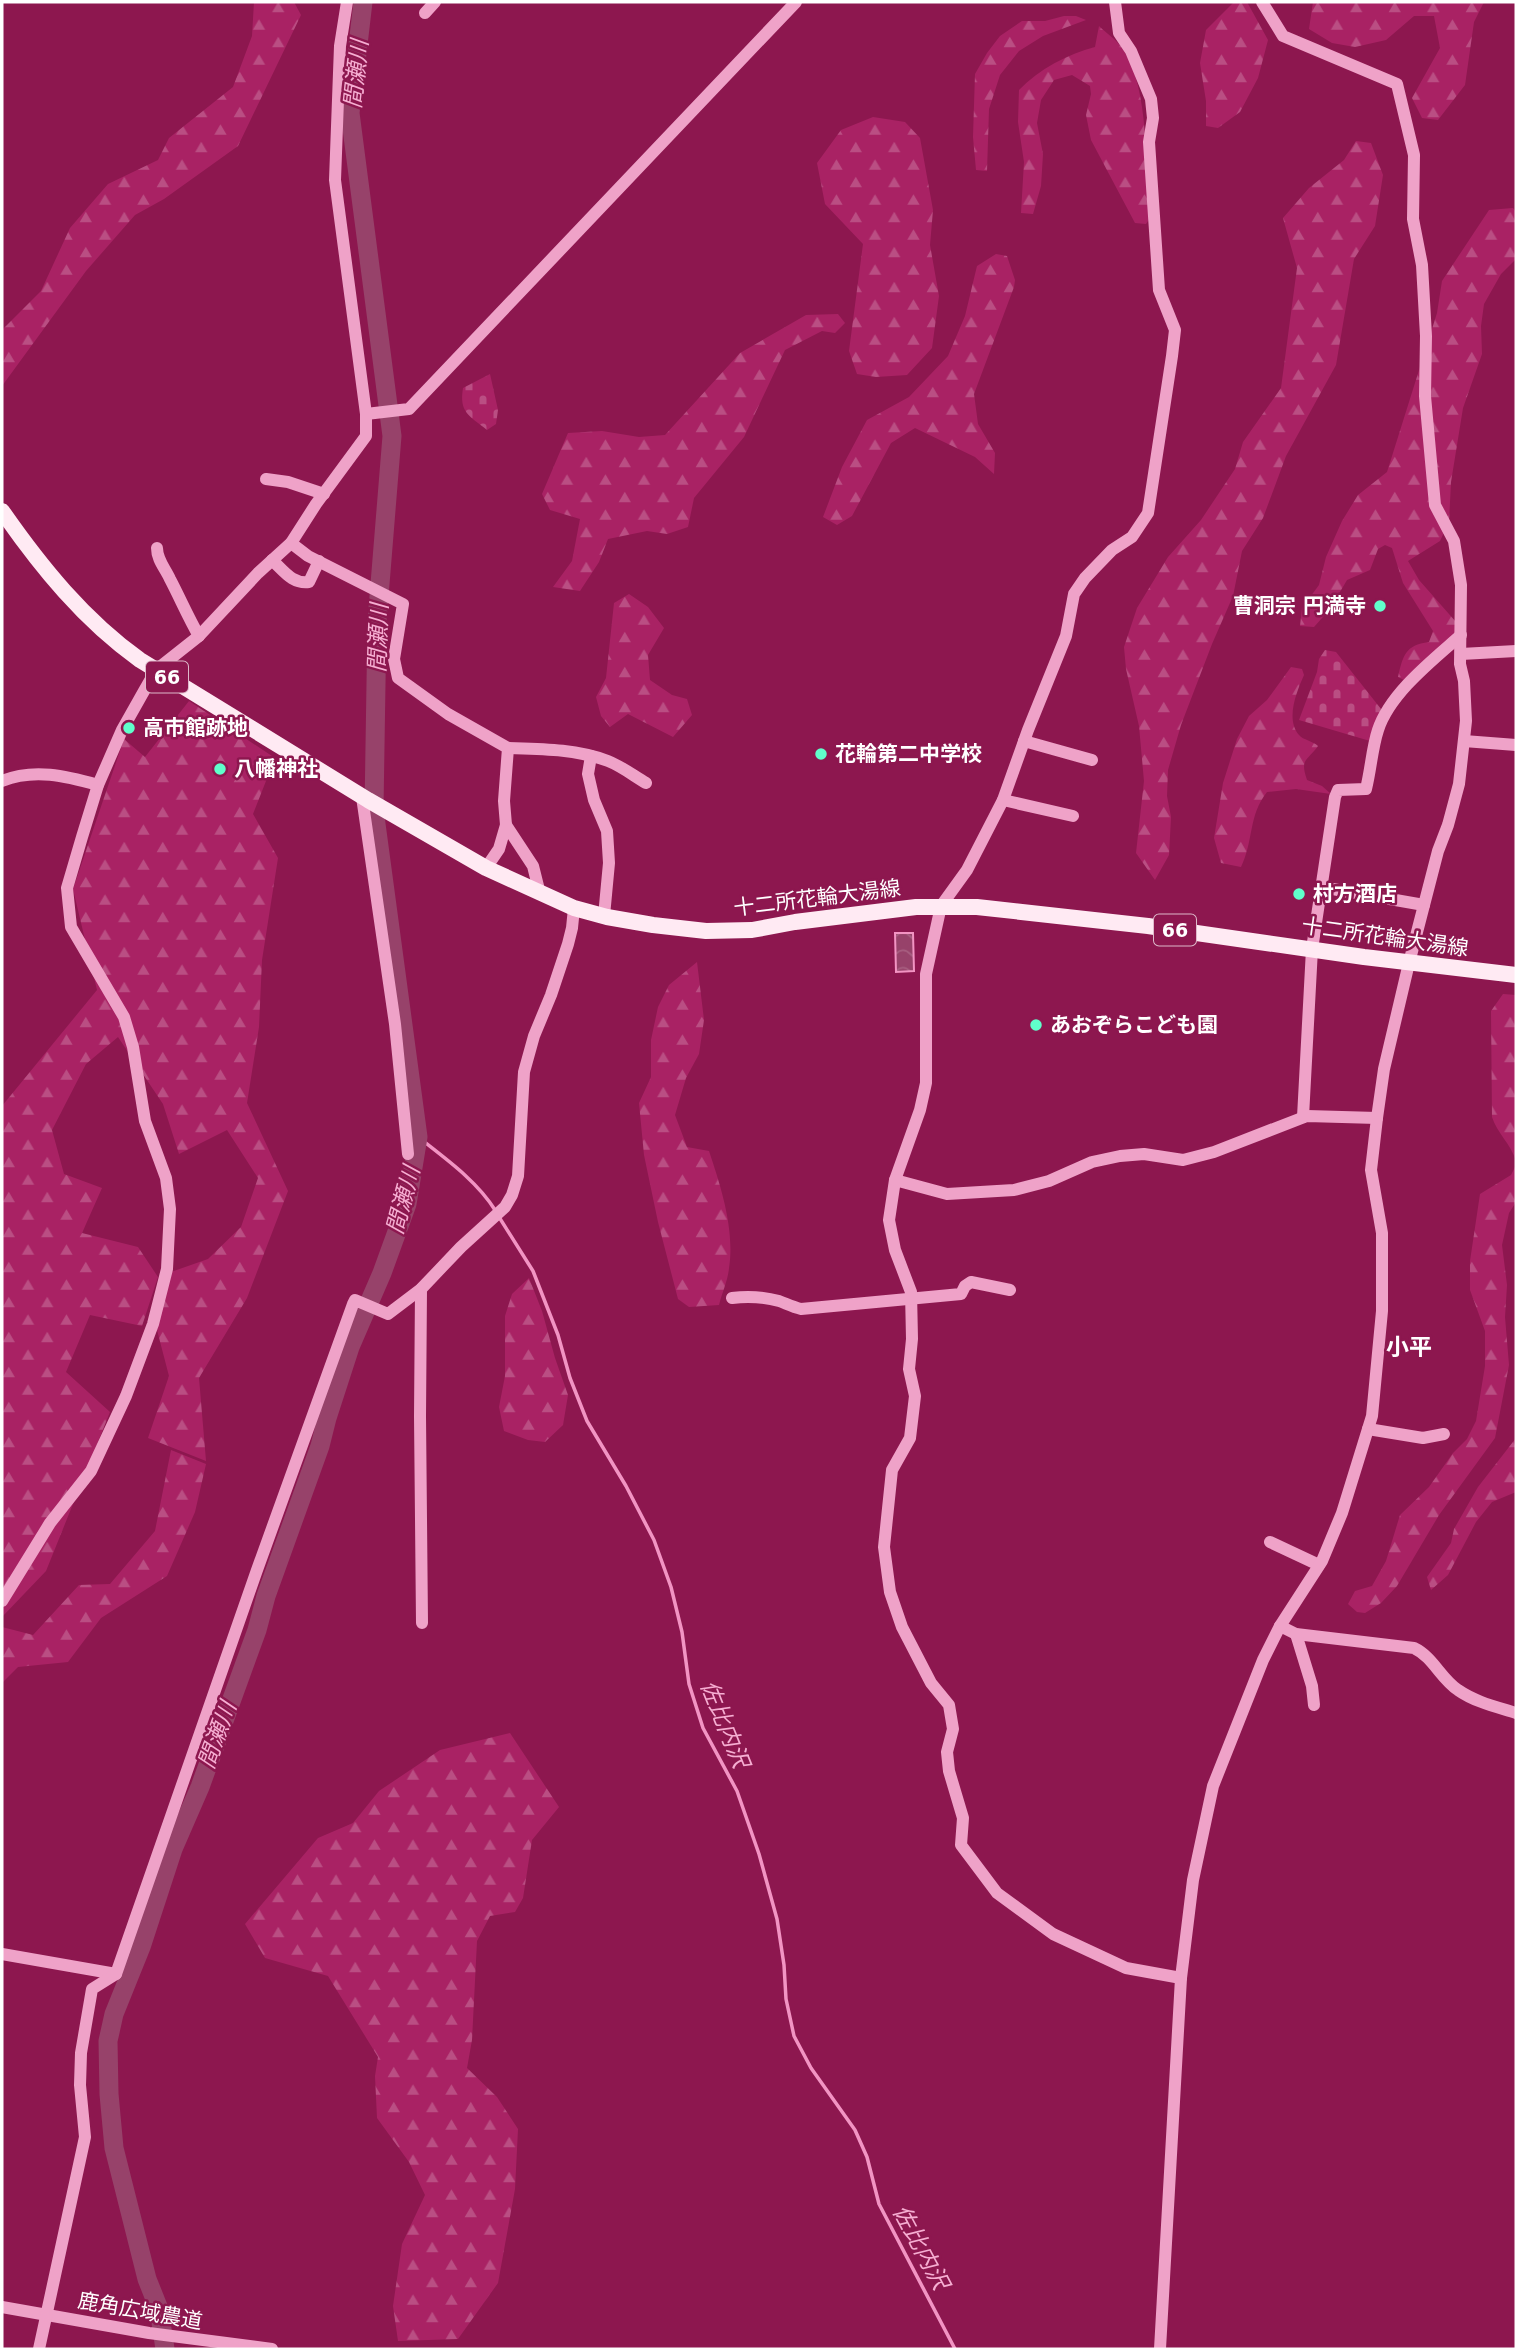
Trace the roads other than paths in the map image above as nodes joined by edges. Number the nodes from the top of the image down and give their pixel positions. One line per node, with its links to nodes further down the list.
1 (347, 2): 7 (street)
2 (435, 2): 6 (street)
3 (796, 2): 7 (street)
4 (1115, 2): 20 (street)
5 (1262, 2): 15 (street)
6 (425, 13)
7 (370, 413): 9 (street)
8 (266, 479): 9 (street)
9 (324, 494): 11 (street)
10 (2, 511): 19 (main road, 十二所花輪大湯線 / 66)
11 (291, 543): 13 (street); 14 (street)
12 (156, 548): 16 (street)
13 (272, 560): 14 (street); 16 (street)
14 (319, 561): 23 (street)
15 (1461, 635): 18 (street); 34 (street)
16 (199, 636): 19 (street)
17 (1516, 651): 18 (street)
18 (1461, 654): 21 (street)
19 (156, 670): 28 (street); 29 (main road, 十二所花輪大湯線 / 66)
20 (1024, 741): 25 (street); 30 (street)
21 (1464, 741): 22 (street); 36 (street)
22 (1516, 745)
23 (508, 748): 24 (street); 32 (street)
24 (591, 755): 27 (street); 39 (street)
25 (1092, 760)
26 (2, 781): 28 (street)
27 (646, 783)
28 (98, 785): 55 (street)
29 (365, 799): 33 (main road, 十二所花輪大湯線 / 66); 45 (street)
30 (1003, 800): 31 (street); 37 (street)
31 (1073, 816)
32 (506, 825): 33 (street); 35 (street)
33 (486, 868): 35 (main road, 十二所花輪大湯線 / 66)
34 (1321, 887): 36 (street); 40 (street)
35 (540, 894): 38 (main road, 十二所花輪大湯線 / 66)
36 (1424, 905): 41 (street)
37 (941, 906): 39 (main road, 十二所花輪大湯線 / 66); 40 (main road, 十二所花輪大湯線 / 66); 46 (street)
38 (574, 908): 39 (main road, 十二所花輪大湯線 / 66); 47 (street)
39 (604, 916)
40 (1312, 949): 41 (main road, 十二所花輪大湯線 / 66); 43 (street)
41 (1409, 963): 42 (main road, 十二所花輪大湯線 / 66); 44 (street)
42 (1516, 975)
43 (1303, 1117): 44 (street); 46 (street)
44 (1377, 1118): 51 (street)
45 (408, 1154)
46 (895, 1180): 50 (street)
47 (421, 1289): 56 (street); 62 (street)
48 (1010, 1290): 50 (street)
49 (732, 1298): 50 (street)
50 (911, 1299): 63 (street)
51 (1368, 1429): 52 (street); 54 (street)
52 (1444, 1434)
53 (1270, 1542): 54 (street)
54 (1319, 1565): 57 (street)
55 (2, 1601)
56 (422, 1623)
57 (1280, 1626): 58 (street); 63 (street)
58 (1296, 1634): 59 (street); 60 (street)
59 (1314, 1705)
60 (1516, 1713)
61 (2, 1954): 62 (street)
62 (116, 1974): 65 (street)
63 (1181, 1978): 68 (street)
64 (2, 2307): 65 (street, 鹿角広域農道)
65 (47, 2315): 66 (street); 67 (street, 鹿角広域農道)
66 (39, 2349)
67 (272, 2349)
68 (1160, 2349)

